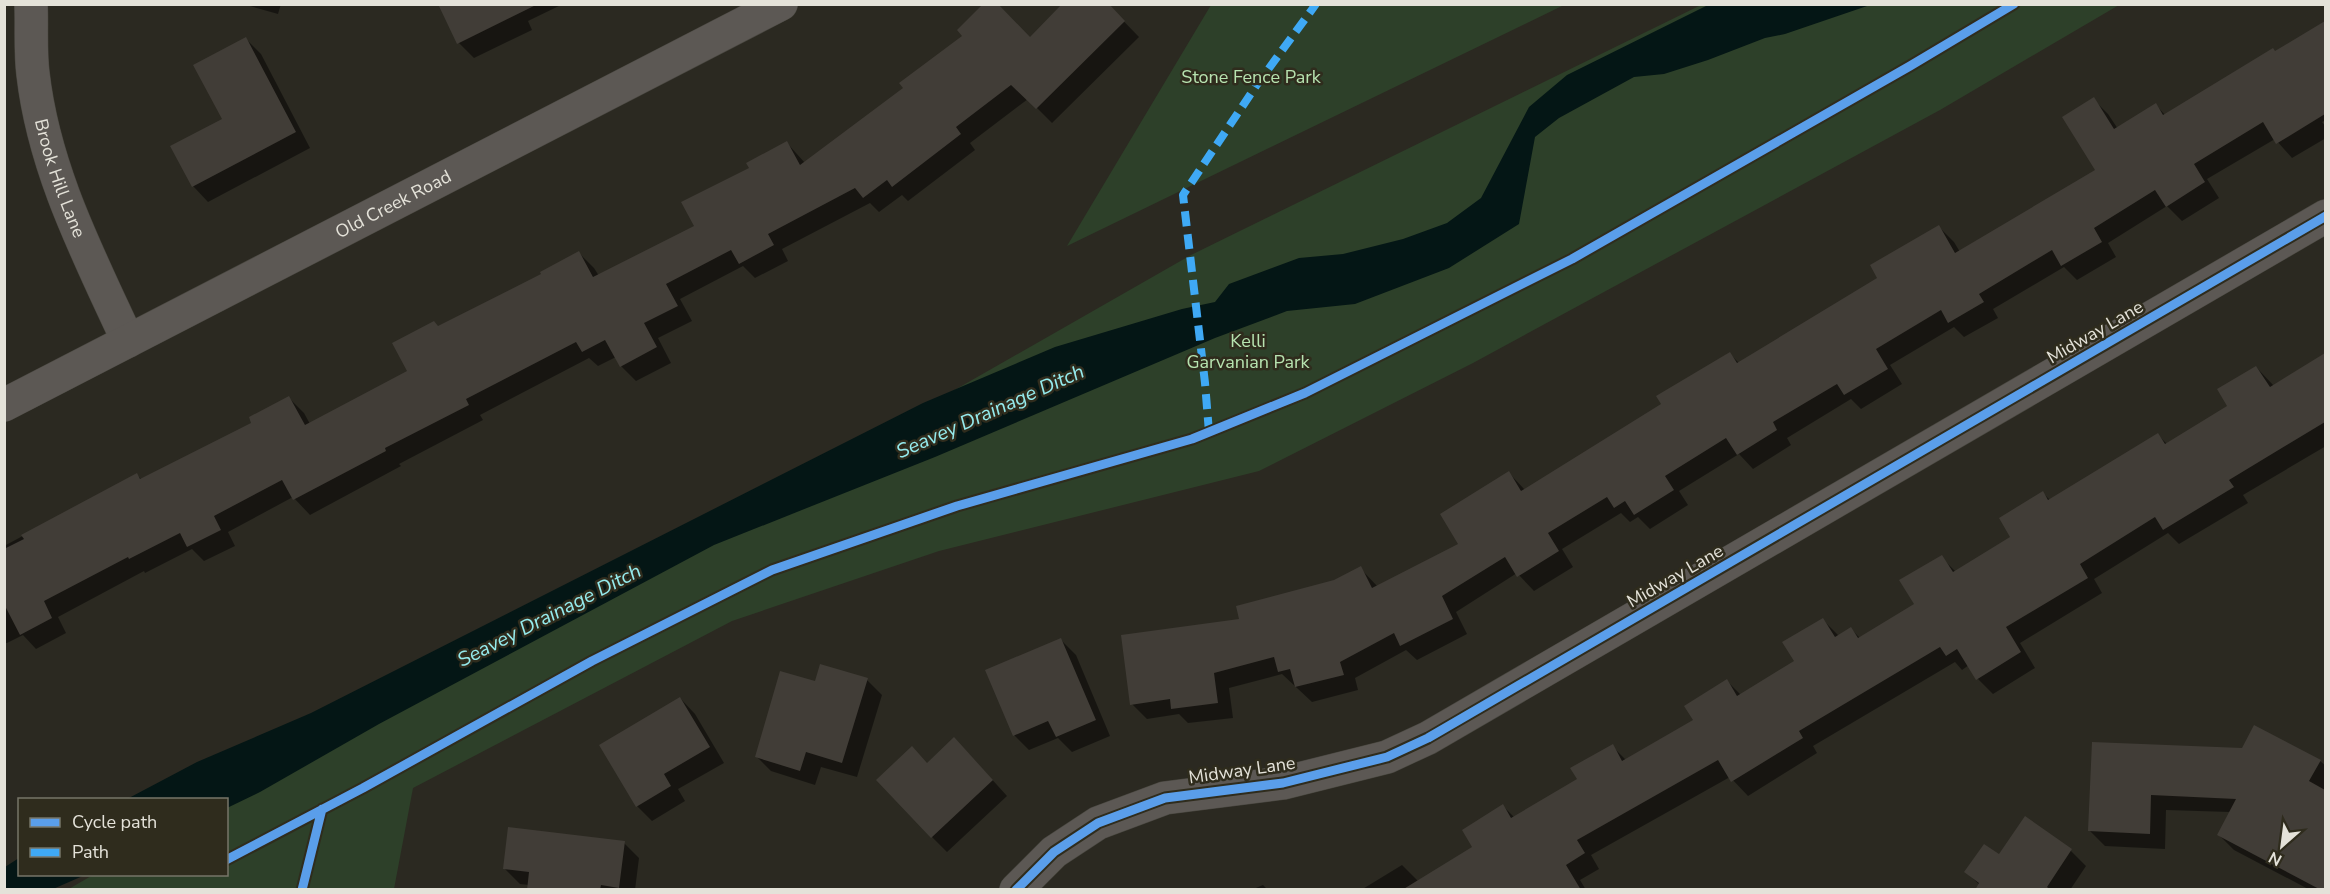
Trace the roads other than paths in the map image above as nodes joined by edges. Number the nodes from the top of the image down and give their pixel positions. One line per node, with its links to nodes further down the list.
1 (31, 4): 4 (street, Brook Hill Lane)
2 (781, 4): 4 (street, Old Creek Road)
3 (2325, 216): 6 (street, Midway Lane)
4 (128, 341): 5 (street, Old Creek Road)
5 (4, 405)
6 (1016, 890)

